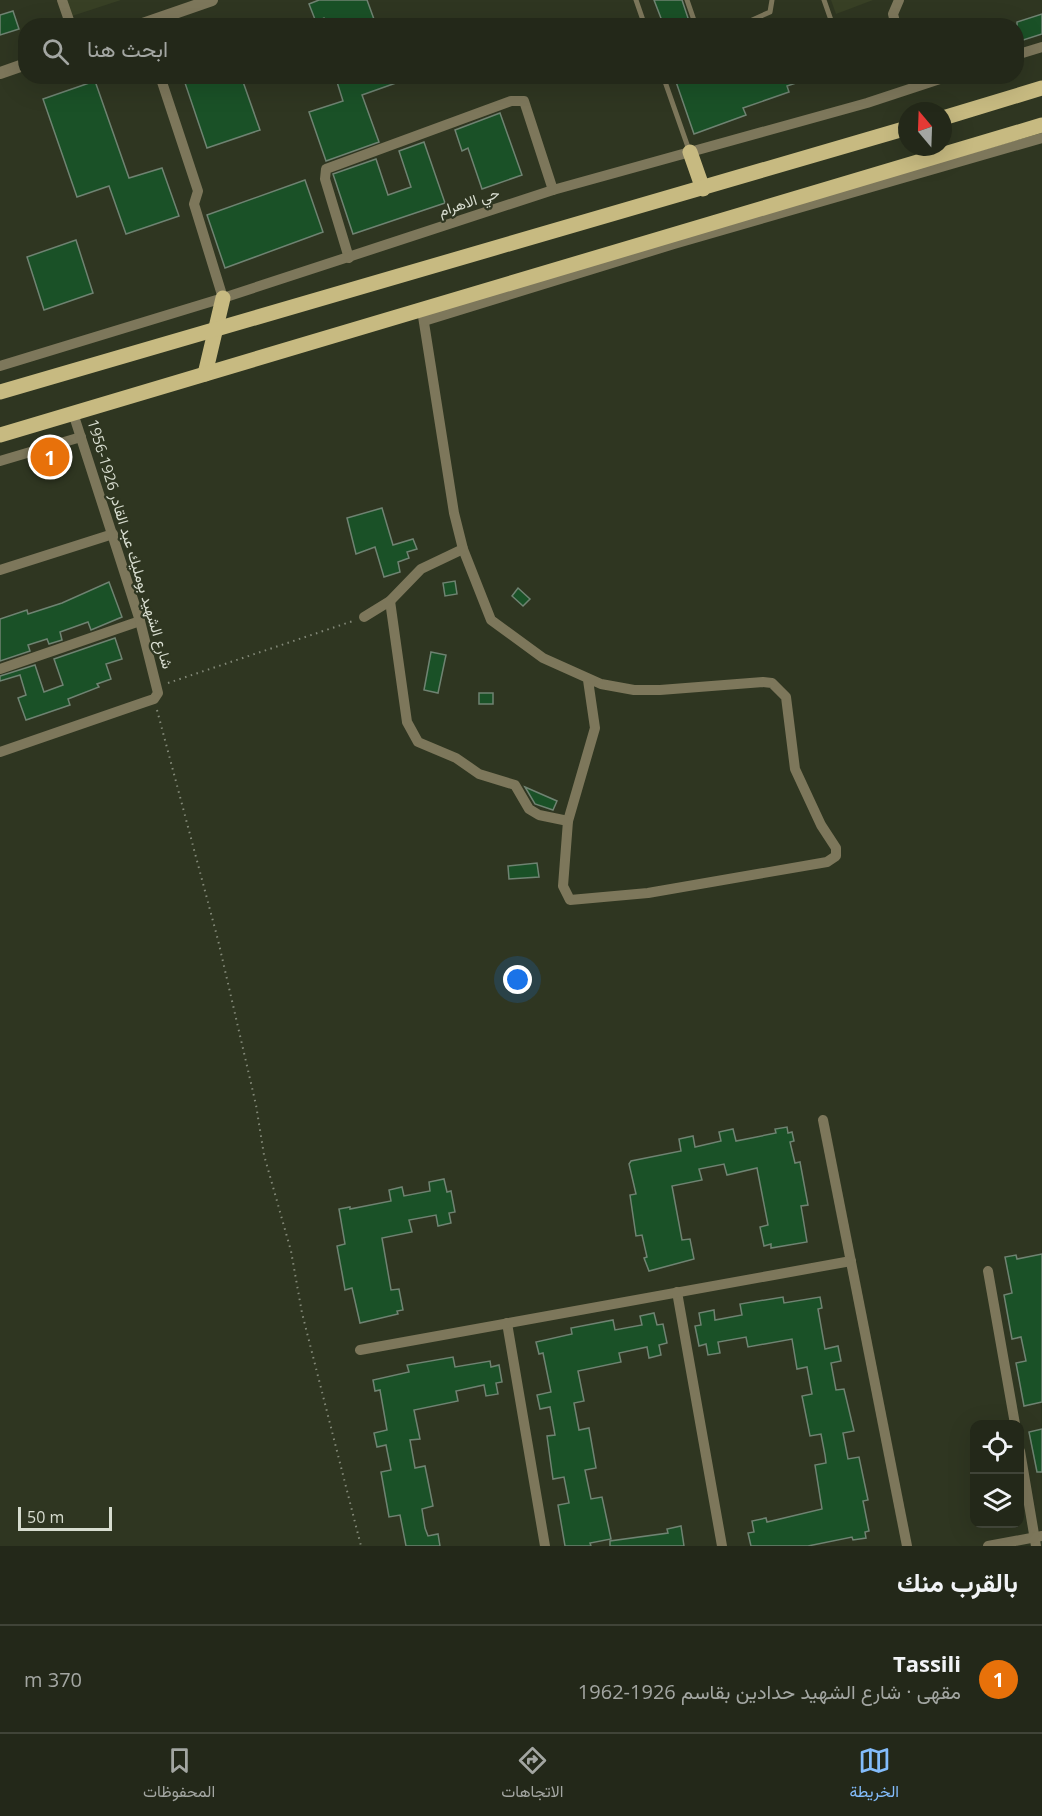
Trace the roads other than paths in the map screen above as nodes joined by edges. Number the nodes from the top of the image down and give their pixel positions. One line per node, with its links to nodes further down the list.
1 (62, 0): 8 (street)
2 (212, 0): 9 (street)
3 (636, 0): 10 (lane)
4 (687, 0): 11 (lane)
5 (772, 0): 12 (lane)
6 (824, 0): 13 (lane)
7 (899, 0): 14 (street)
8 (68, 18)
9 (161, 18)
10 (642, 18)
11 (693, 18)
12 (757, 18)
13 (830, 18)
14 (894, 18)
15 (1042, 47): 16 (street)
16 (1024, 53)
17 (18, 67): 18 (street)
18 (0, 73)
19 (163, 84): 31 (street)
20 (666, 84): 27 (lane)
21 (908, 84): 27 (street, حي الاهرام)
22 (1042, 88): 23 (main road)
23 (952, 114)
24 (1042, 125): 32 (main road)
25 (898, 131): 28 (main road)
26 (1042, 138): 32 (street)
27 (690, 152): 28 (main road); 29 (street, حي الاهرام)
28 (702, 189): 33 (main road)
29 (553, 190): 30 (street, حي الاهرام); 30 (street)
30 (349, 258): 31 (street, حي الاهرام)
31 (223, 298): 33 (main road); 34 (street, حي الاهرام)
32 (423, 316): 35 (main road); 42 (street)
33 (216, 329): 35 (main road); 36 (main road)
34 (0, 366)
35 (205, 374): 37 (main road)
36 (0, 392)
37 (73, 413): 38 (main road); 39 (street, شارع الشهيد بومليك عبد القادر 1926-1956)
38 (0, 435)
39 (81, 437): 40 (street); 41 (street, شارع الشهيد بومليك عبد القادر 1926-1956)
40 (0, 461)
41 (113, 534): 43 (street); 46 (street, شارع الشهيد بومليك عبد القادر 1926-1956)
42 (463, 549): 44 (street); 48 (street)
43 (0, 570)
44 (390, 601): 45 (street); 50 (street)
45 (364, 617)
46 (140, 621): 47 (street); 49 (street, شارع الشهيد بومليك عبد القادر 1926-1956)
47 (0, 669)
48 (588, 680): 50 (street); 50 (street)
49 (0, 752)
50 (568, 821)
51 (823, 1120): 52 (street)
52 (851, 1261): 54 (street); 62 (street)
53 (988, 1271): 57 (street)
54 (677, 1292): 55 (street); 61 (street)
55 (507, 1323): 56 (street); 60 (street)
56 (360, 1350)
57 (1014, 1420)
58 (1024, 1472): 59 (street)
59 (1037, 1540): 63 (street)
60 (545, 1546)
61 (722, 1546)
62 (908, 1546)
63 (988, 1546)

